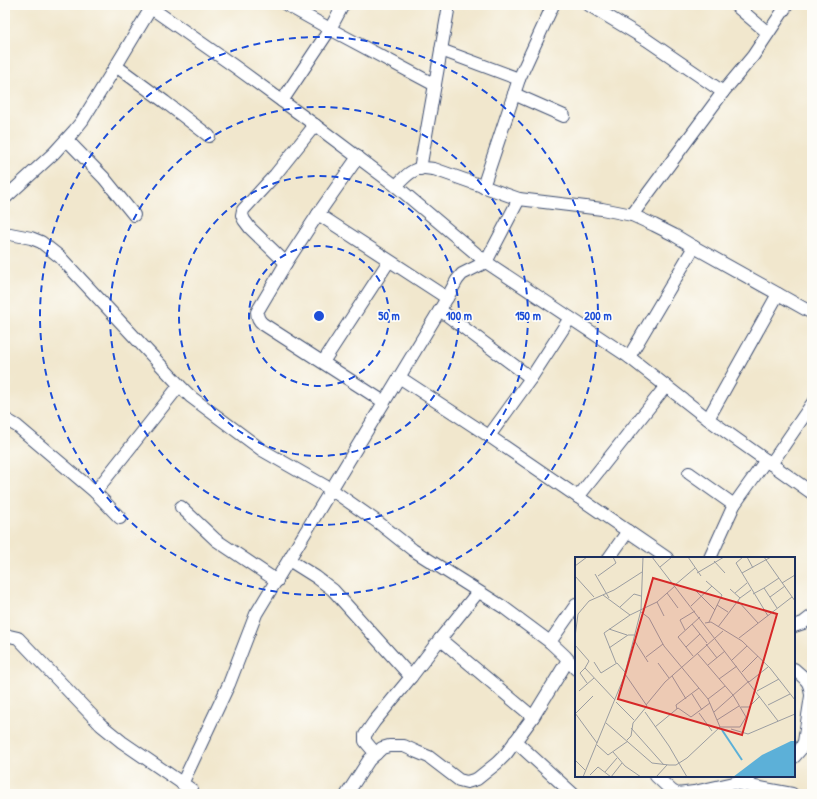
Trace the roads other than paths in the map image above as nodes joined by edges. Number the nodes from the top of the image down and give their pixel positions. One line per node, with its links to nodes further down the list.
1 (287, 5): 9 (street)
2 (343, 5): 9 (street)
3 (449, 5): 11 (street)
4 (552, 5): 13 (street)
5 (589, 5): 15 (street)
6 (735, 5): 10 (street)
7 (787, 5): 10 (street)
8 (149, 6): 12 (street); 17 (street)
9 (330, 29): 14 (street); 17 (street)
10 (768, 33): 15 (street)
11 (441, 50): 13 (street); 14 (street)
12 (116, 66): 20 (street); 21 (street)
13 (519, 79): 16 (street)
14 (435, 84): 23 (street)
15 (723, 92): 30 (street)
16 (514, 94): 18 (street); 25 (street)
17 (282, 102): 19 (street)
18 (564, 116)
19 (315, 125): 22 (street); 35 (street)
20 (209, 136)
21 (68, 140): 26 (street); 29 (street)
22 (358, 156): 24 (street); 28 (street)
23 (420, 169): 24 (street); 25 (street)
24 (396, 186): 34 (street)
25 (483, 186): 27 (street)
26 (5, 198)
27 (519, 199): 30 (street); 34 (street)
28 (318, 214): 33 (street); 35 (street)
29 (134, 215)
30 (632, 216): 32 (street)
31 (5, 233): 45 (street)
32 (694, 247): 36 (street); 41 (street)
33 (389, 261): 37 (street); 42 (street)
34 (486, 262): 37 (street); 40 (street)
35 (286, 263): 42 (street)
36 (778, 294): 39 (street); 50 (street)
37 (447, 298): 38 (street)
38 (440, 310): 43 (street); 44 (street)
39 (812, 313)
40 (570, 318): 41 (street); 44 (street)
41 (629, 358): 46 (street)
42 (323, 362): 47 (street)
43 (399, 377): 47 (street); 51 (street)
44 (531, 378): 51 (street)
45 (179, 386): 54 (street); 55 (street)
46 (666, 386): 50 (street); 57 (street)
47 (384, 402): 54 (street)
48 (812, 404): 52 (street)
49 (5, 419): 55 (street)
50 (708, 419): 52 (street)
51 (490, 436): 57 (street)
52 (768, 462): 56 (street); 58 (street)
53 (689, 473): 58 (street)
54 (332, 490): 65 (street); 67 (street)
55 (95, 492): 60 (street)
56 (812, 493)
57 (578, 497): 61 (street)
58 (734, 505): 64 (street)
59 (181, 507): 66 (street)
60 (120, 518)
61 (628, 531): 62 (street); 63 (street)
62 (610, 557)
63 (666, 557)
64 (710, 557)
65 (289, 560): 66 (street); 76 (street)
66 (277, 580): 84 (street)
67 (478, 592): 72 (street); 73 (street)
68 (575, 606): 73 (street)
69 (812, 616): 70 (street)
70 (795, 626)
71 (5, 636): 84 (street)
72 (440, 639): 76 (street); 77 (street)
73 (550, 642): 74 (street)
74 (572, 664): 77 (street)
75 (795, 670): 80 (street)
76 (411, 677): 79 (street)
77 (533, 717): 78 (street)
78 (515, 741): 79 (street); 88 (street)
79 (376, 754): 87 (street)
80 (795, 756)
81 (657, 777): 85 (street)
82 (749, 777): 83 (street)
83 (734, 783): 85 (street); 89 (street)
84 (182, 784): 86 (street)
85 (671, 792)
86 (192, 794)
87 (347, 794)
88 (573, 794)
89 (792, 794)

